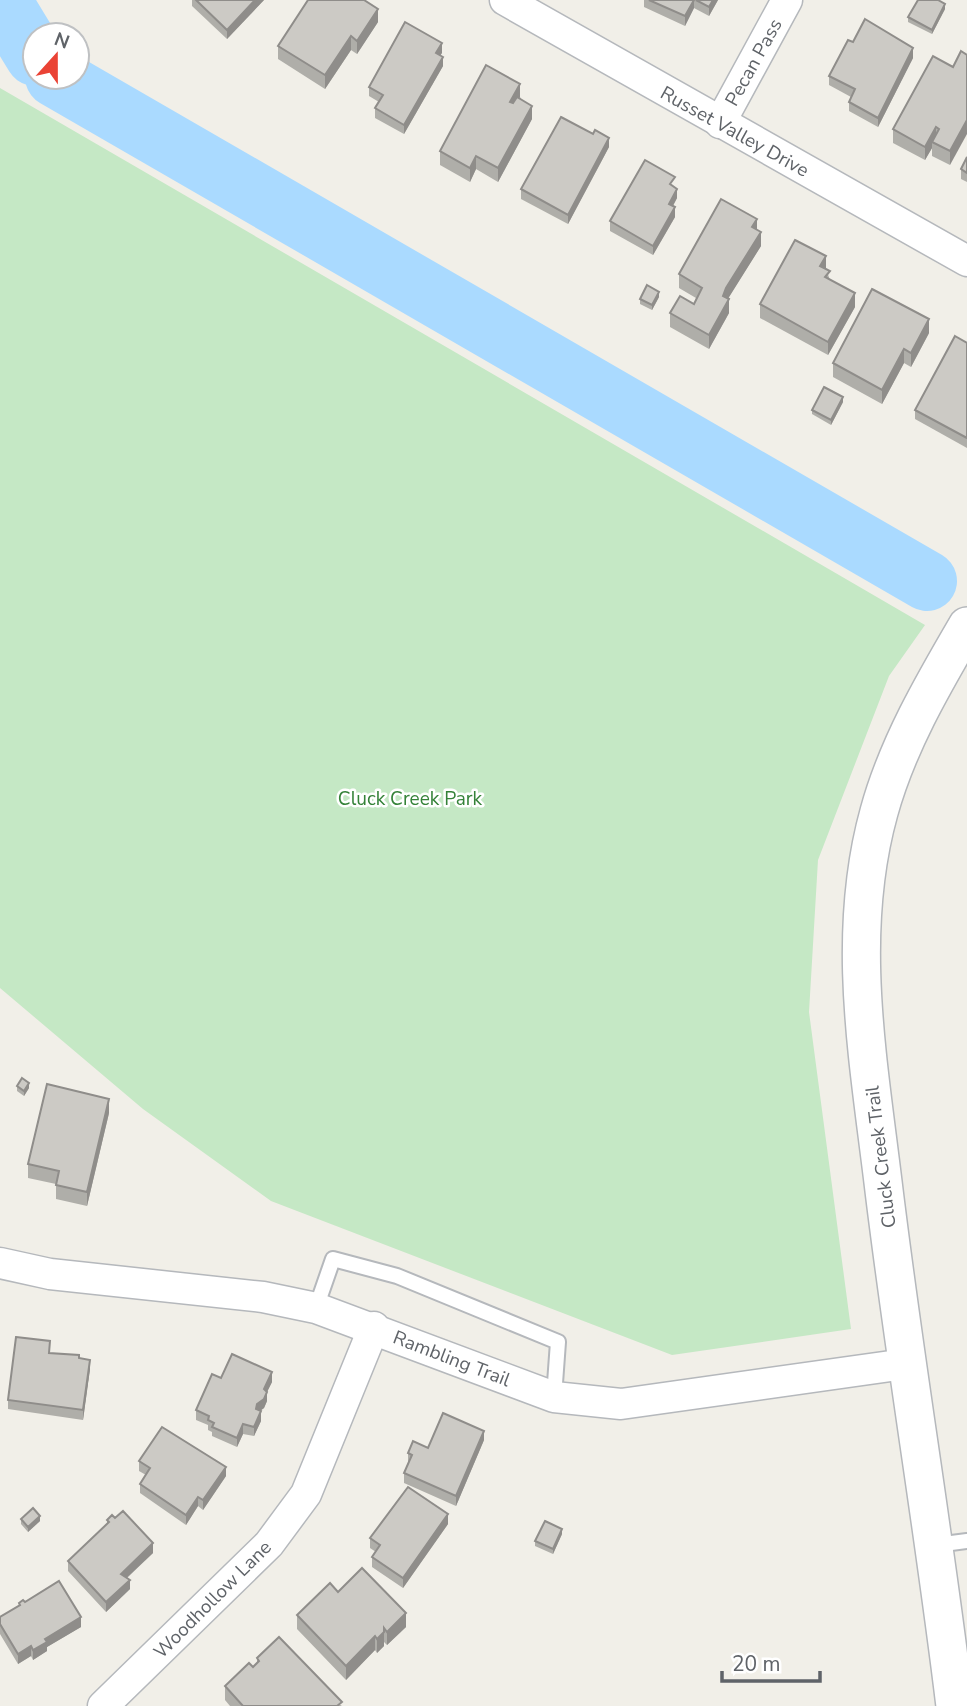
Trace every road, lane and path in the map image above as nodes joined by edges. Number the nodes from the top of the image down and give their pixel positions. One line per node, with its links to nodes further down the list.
1 (505, 0): 3 (street, Russet Valley Drive)
2 (787, 0): 3 (street, Pecan Pass)
3 (720, 123): 4 (street, Russet Valley Drive)
4 (967, 261)
5 (967, 626): 9 (street, Cluck Creek Trail)
6 (0, 1263): 7 (street, Rambling Trail)
7 (316, 1308): 8 (street, Rambling Trail); 10 (lane)
8 (374, 1327): 10 (street, Rambling Trail); 12 (street, Woodhollow Lane)
9 (905, 1364): 10 (street, Rambling Trail); 11 (street, Cluck Creek Trail)
10 (554, 1397)
11 (951, 1543): 13 (street, Cluck Creek Trail)
12 (103, 1706)
13 (955, 1706)

